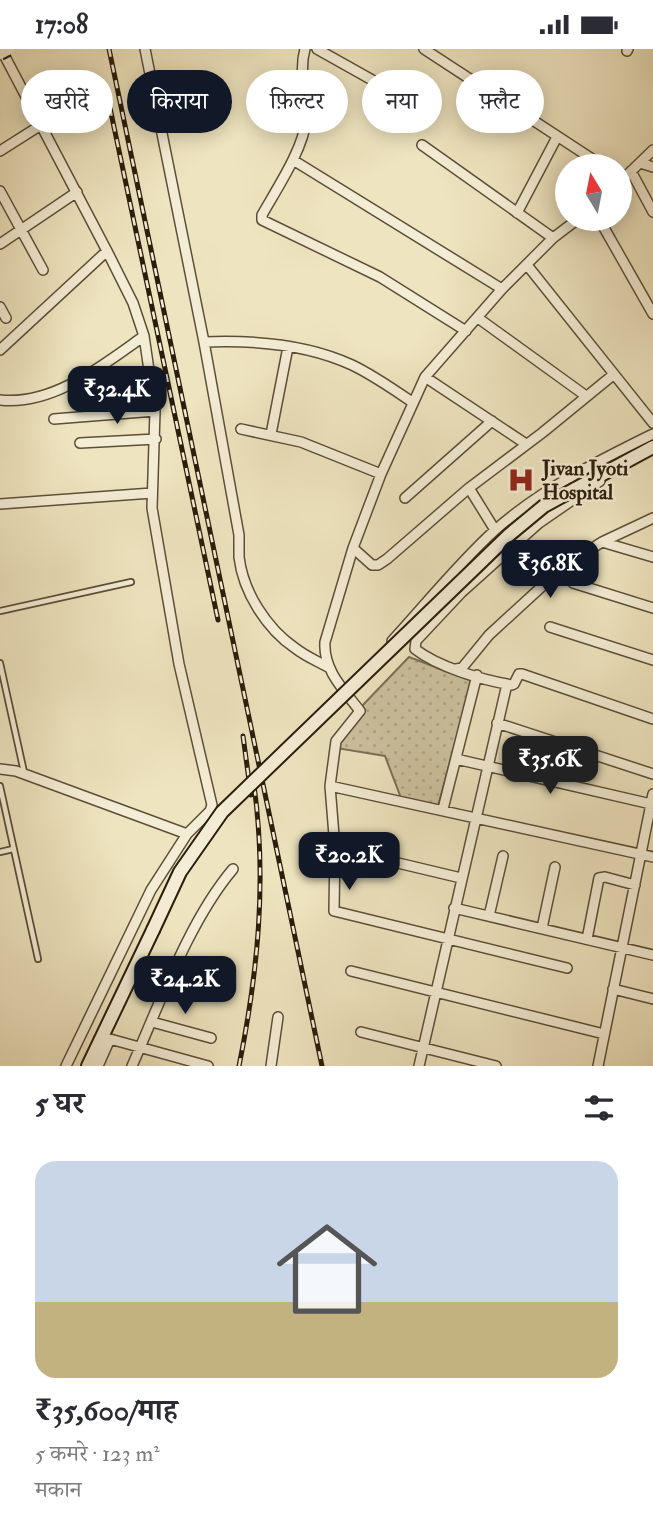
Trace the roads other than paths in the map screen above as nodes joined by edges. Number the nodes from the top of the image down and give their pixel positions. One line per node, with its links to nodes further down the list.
1 (8, 49): 6 (main road, bridge)
2 (145, 49): 42 (street)
3 (305, 49): 18 (street)
4 (317, 49): 9 (street)
5 (424, 49): 13 (street)
6 (0, 51): 7 (street)
7 (9, 64): 8 (street); 10 (street)
8 (0, 70)
9 (362, 74)
10 (21, 87)
11 (28, 133): 16 (street)
12 (45, 133): 24 (street)
13 (558, 137): 17 (street); 26 (street)
14 (422, 145): 26 (street)
15 (653, 150): 19 (street)
16 (0, 151)
17 (584, 154)
18 (293, 159): 35 (street); 40 (street)
19 (640, 163): 20 (street); 21 (street)
20 (653, 167)
21 (632, 170)
22 (632, 173): 25 (street)
23 (0, 191): 27 (street)
24 (77, 192): 27 (street); 32 (street)
25 (653, 212)
26 (517, 213): 30 (street)
27 (21, 230): 31 (street); 34 (street)
28 (562, 231): 30 (street)
29 (606, 231): 37 (street)
30 (553, 238): 33 (street)
31 (0, 244)
32 (107, 251): 41 (street); 44 (street)
33 (527, 265): 35 (street); 45 (street)
34 (43, 270)
35 (502, 289): 39 (street)
36 (0, 307): 38 (street)
37 (653, 314)
38 (6, 318)
39 (478, 318): 40 (street); 47 (street)
40 (466, 331): 46 (street)
41 (144, 336): 48 (street); 50 (street)
42 (204, 342): 43 (street); 79 (street)
43 (288, 347): 49 (street); 55 (street)
44 (0, 350)
45 (614, 375): 47 (street); 53 (street)
46 (425, 377): 49 (street); 52 (street)
47 (586, 395): 59 (street)
48 (0, 400)
49 (412, 401): 62 (street)
50 (155, 411): 51 (street); 57 (street)
51 (54, 419)
52 (492, 421): 59 (street); 65 (street)
53 (653, 423)
54 (241, 429): 55 (street)
55 (271, 434): 62 (street)
56 (653, 434): 68 (street)
57 (156, 439): 58 (street); 64 (street)
58 (80, 443)
59 (526, 444): 63 (street)
60 (653, 447): 61 (main road)
61 (620, 465): 80 (street); 131 (main road, bridge)
62 (381, 474): 70 (street)
63 (470, 488): 68 (street); 70 (street)
64 (152, 493): 66 (street); 98 (street)
65 (405, 498)
66 (0, 504)
67 (653, 518): 69 (street)
68 (495, 530): 84 (street)
69 (602, 542): 71 (street); 80 (street)
70 (353, 548): 79 (street)
71 (653, 557)
72 (131, 582): 75 (lane)
73 (573, 583): 74 (street)
74 (653, 608)
75 (0, 611)
76 (550, 627): 77 (street)
77 (653, 660)
78 (0, 663): 83 (lane)
79 (328, 667): 84 (street)
80 (456, 669): 81 (street)
81 (477, 675): 82 (street); 87 (street)
82 (507, 684): 85 (street); 86 (street)
83 (2, 689): 90 (lane)
84 (344, 689): 93 (street)
85 (653, 719)
86 (497, 723): 88 (street); 91 (street)
87 (456, 759): 88 (street); 96 (street)
88 (487, 766): 95 (street); 97 (street)
89 (0, 769): 90 (street)
90 (24, 774): 98 (street)
91 (653, 774)
92 (0, 786): 100 (lane)
93 (330, 786): 96 (street); 99 (street)
94 (653, 794): 95 (street)
95 (651, 804): 102 (street)
96 (443, 809): 97 (street)
97 (475, 816): 102 (street); 107 (street)
98 (187, 834): 130 (street)
99 (335, 848): 107 (street); 112 (street)
100 (13, 849): 101 (lane); 116 (lane)
101 (0, 852)
102 (641, 854): 104 (street); 108 (street)
103 (503, 856): 110 (street)
104 (653, 857)
105 (555, 867): 111 (street)
106 (233, 869): 123 (street)
107 (461, 878): 109 (street)
108 (635, 885): 113 (street); 114 (street)
109 (454, 908): 110 (street); 112 (street)
110 (489, 916): 111 (street)
111 (542, 928): 113 (street)
112 (447, 939): 117 (street); 120 (street)
113 (587, 939): 114 (street)
114 (622, 947): 115 (street); 119 (street)
115 (653, 955)
116 (38, 958)
117 (567, 968)
118 (351, 971): 120 (street)
119 (613, 989): 121 (street); 125 (street)
120 (435, 992): 125 (street); 128 (street)
121 (653, 999)
122 (278, 1017): 129 (street)
123 (152, 1022): 126 (street); 127 (street)
124 (361, 1032): 128 (street)
125 (604, 1034): 137 (street)
126 (211, 1038)
127 (140, 1047): 132 (street); 133 (street); 134 (street)
128 (424, 1047): 135 (street); 136 (street)
129 (272, 1064)
130 (66, 1066)
131 (88, 1066)
132 (98, 1066)
133 (132, 1066)
134 (208, 1066)
135 (419, 1066)
136 (496, 1066)
137 (598, 1066)

